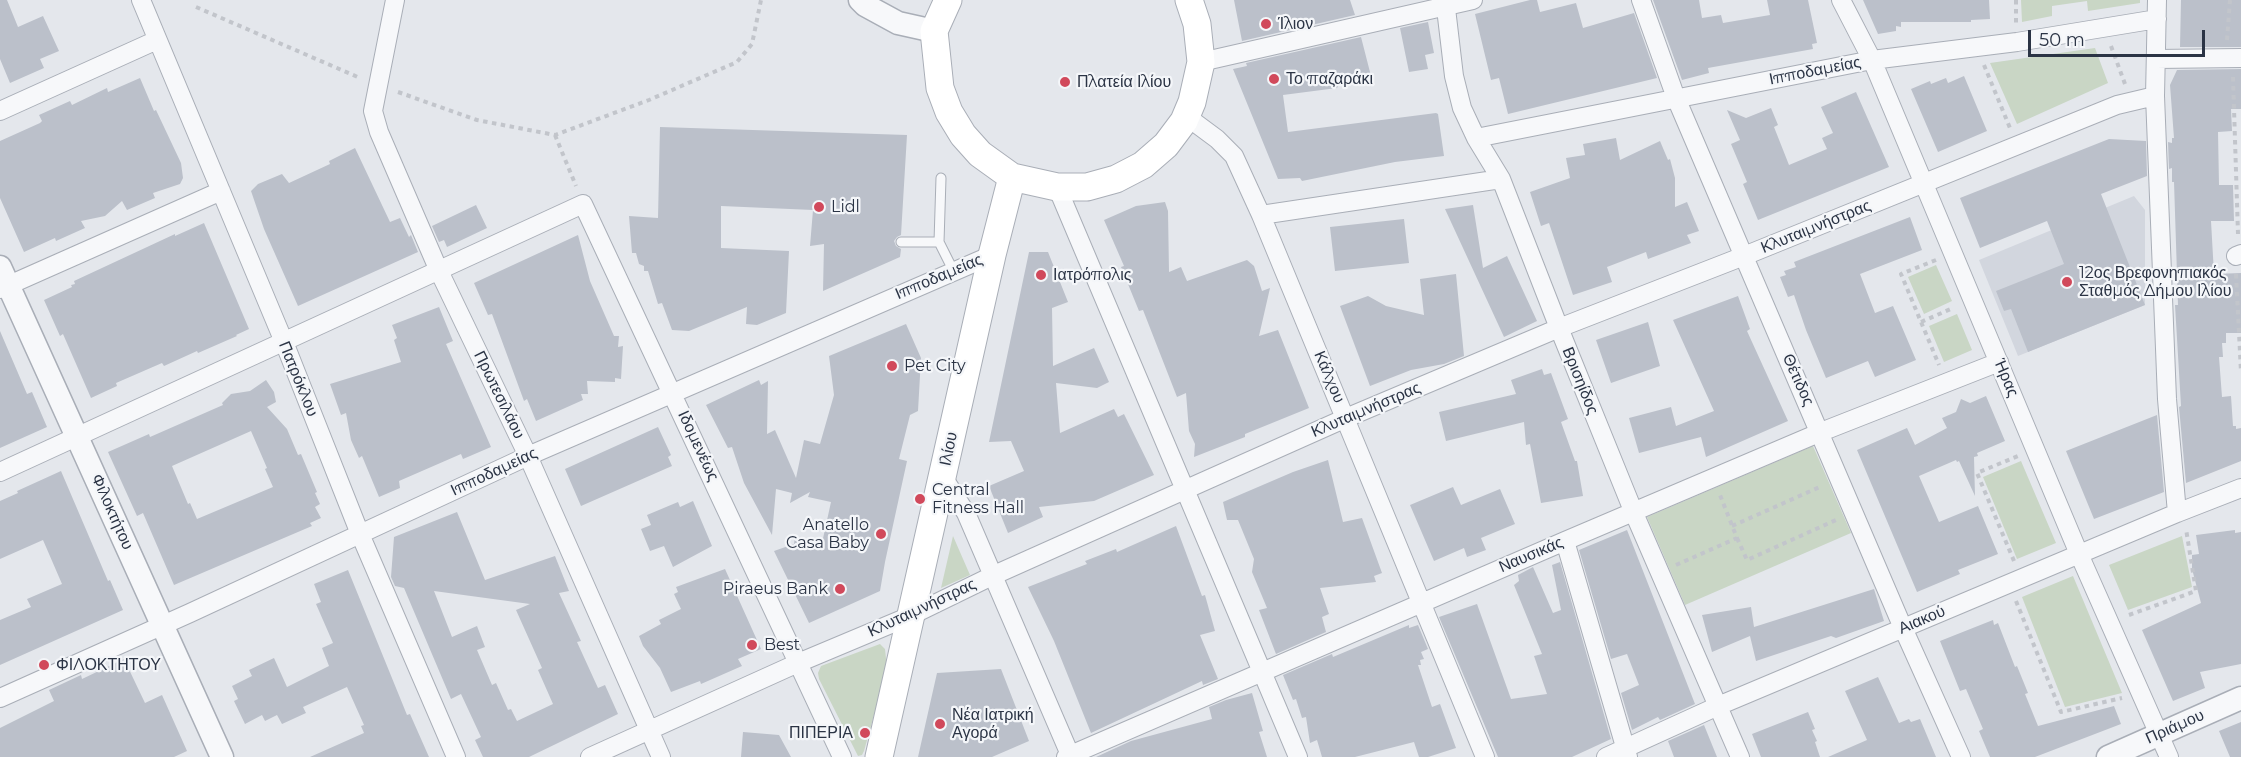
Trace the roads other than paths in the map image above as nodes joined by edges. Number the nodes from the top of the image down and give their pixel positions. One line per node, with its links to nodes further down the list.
1 (394, 0): 35 (street, Πρωτεσιλάου)
2 (860, 0): 12 (street)
3 (948, 0): 12 (main road)
4 (1189, 0): 17 (main road)
5 (1473, 0): 10 (street)
6 (1641, 0): 19 (street, Θέτιδος)
7 (1841, 0): 16 (street, Ήρας)
8 (2157, 0): 11 (street)
9 (142, 3): 13 (street, Πατρόκλου)
10 (1445, 3): 17 (street); 22 (street, Βρισηίδος)
11 (2157, 19): 15 (street); 16 (street, Ιπποδαμείας)
12 (934, 32): 23 (main road)
13 (157, 40): 20 (street); 28 (street, Πατρόκλου)
14 (2233, 58): 15 (street)
15 (2156, 59): 18 (street)
16 (1872, 60): 19 (street, Ιπποδαμείας); 26 (street, Ήρας)
17 (1201, 62): 21 (main road)
18 (2155, 96): 26 (street, Κλυταιμνήστρας); 49 (street)
19 (1677, 98): 22 (street, Ιπποδαμείας); 33 (street, Θέτιδος)
20 (0, 111)
21 (1186, 116): 27 (main road); 29 (street, Κάλχου)
22 (1476, 138): 25 (street, Βρισηίδος)
23 (1012, 177): 27 (main road); 32 (main road, Ιλίου)
24 (941, 178): 31 (lane)
25 (1501, 180): 29 (street); 37 (street, Βρισηίδος)
26 (1925, 183): 33 (street, Κλυταιμνήστρας); 39 (street, Ήρας)
27 (1056, 187): 48 (street)
28 (220, 191): 36 (street); 38 (street, Πατρόκλου)
29 (1261, 215): 41 (street, Κάλχου)
30 (901, 242): 31 (lane)
31 (939, 242): 34 (lane)
32 (992, 255): 34 (street, Ιπποδαμείας); 46 (main road, Ιλίου)
33 (1744, 256): 37 (street, Κλυταιμνήστρας); 42 (street, Θέτιδος)
34 (953, 270): 40 (street, Ιπποδαμείας)
35 (439, 271): 38 (street); 40 (street, Ιδομενέως); 44 (street, Πρωτεσιλάου)
36 (3, 280): 43 (street, Φιλοκτήτου)
37 (1559, 328): 41 (street, Κλυταιμνήστρας); 50 (street, Βρισηίδος)
38 (284, 342): 43 (street); 51 (street, Πατρόκλου)
39 (1999, 362): 42 (street, Ναυσικάς); 53 (street, Ήρας)
40 (672, 392): 44 (street, Ιπποδαμείας); 59 (street, Ιδομενέως)
41 (1346, 418): 48 (street, Κλυταιμνήστρας); 55 (street, Κάλχου)
42 (1821, 432): 50 (street, Ναυσικάς); 58 (street, Θέτιδος)
43 (78, 436): 45 (street); 57 (street, Φιλοκτήτου)
44 (528, 456): 51 (street, Ιπποδαμείας); 64 (street, Πρωτεσιλάου)
45 (0, 472)
46 (942, 477): 54 (street); 56 (main road, Ιλίου)
47 (2241, 488): 49 (street, Αιακού)
48 (1186, 490): 54 (street, Κλυταιμνήστρας); 60 (street)
49 (2180, 512): 53 (street, Αιακού)
50 (1634, 513): 52 (street, Ναυσικάς); 63 (street, Βρισηίδος)
51 (360, 534): 57 (street, Ιπποδαμείας); 69 (street, Πατρόκλου)
52 (1565, 540): 55 (street, Ναυσικάς); 66 (street)
53 (2079, 554): 58 (street, Αιακού); 65 (street, Ήρας)
54 (992, 576): 56 (street, Κλυταιμνήστρας); 67 (street)
55 (1421, 603): 60 (street, Ναυσικάς); 75 (street, Κάλχου)
56 (910, 616): 59 (street, Κλυταιμνήστρας); 73 (main road, Ιλίου)
57 (164, 625): 61 (street, Ιπποδαμείας); 68 (street, Φιλοκτήτου)
58 (1903, 628): 63 (street, Αιακού); 78 (street, Θέτιδος)
59 (798, 663): 64 (street, Κλυταιμνήστρας); 72 (street, Ιδομενέως)
60 (1263, 671): 67 (street, Ναυσικάς); 74 (street)
61 (0, 698)
62 (2241, 698): 65 (street, Πριάμου)
63 (1718, 706): 66 (street, Αιακού); 77 (street, Βρισηίδος)
64 (649, 730): 70 (street, Κλυταιμνήστρας); 71 (street, Πρωτεσιλάου)
65 (2159, 734): 79 (street, Πριάμου); 80 (street, Ήρας)
66 (1627, 752): 76 (street, Αιακού)
67 (1069, 756)
68 (222, 757)
69 (456, 757)
70 (590, 757)
71 (661, 757)
72 (842, 757)
73 (879, 757)
74 (1298, 757)
75 (1485, 757)
76 (1606, 757)
77 (1740, 757)
78 (1960, 757)
79 (2108, 757)
80 (2169, 757)

